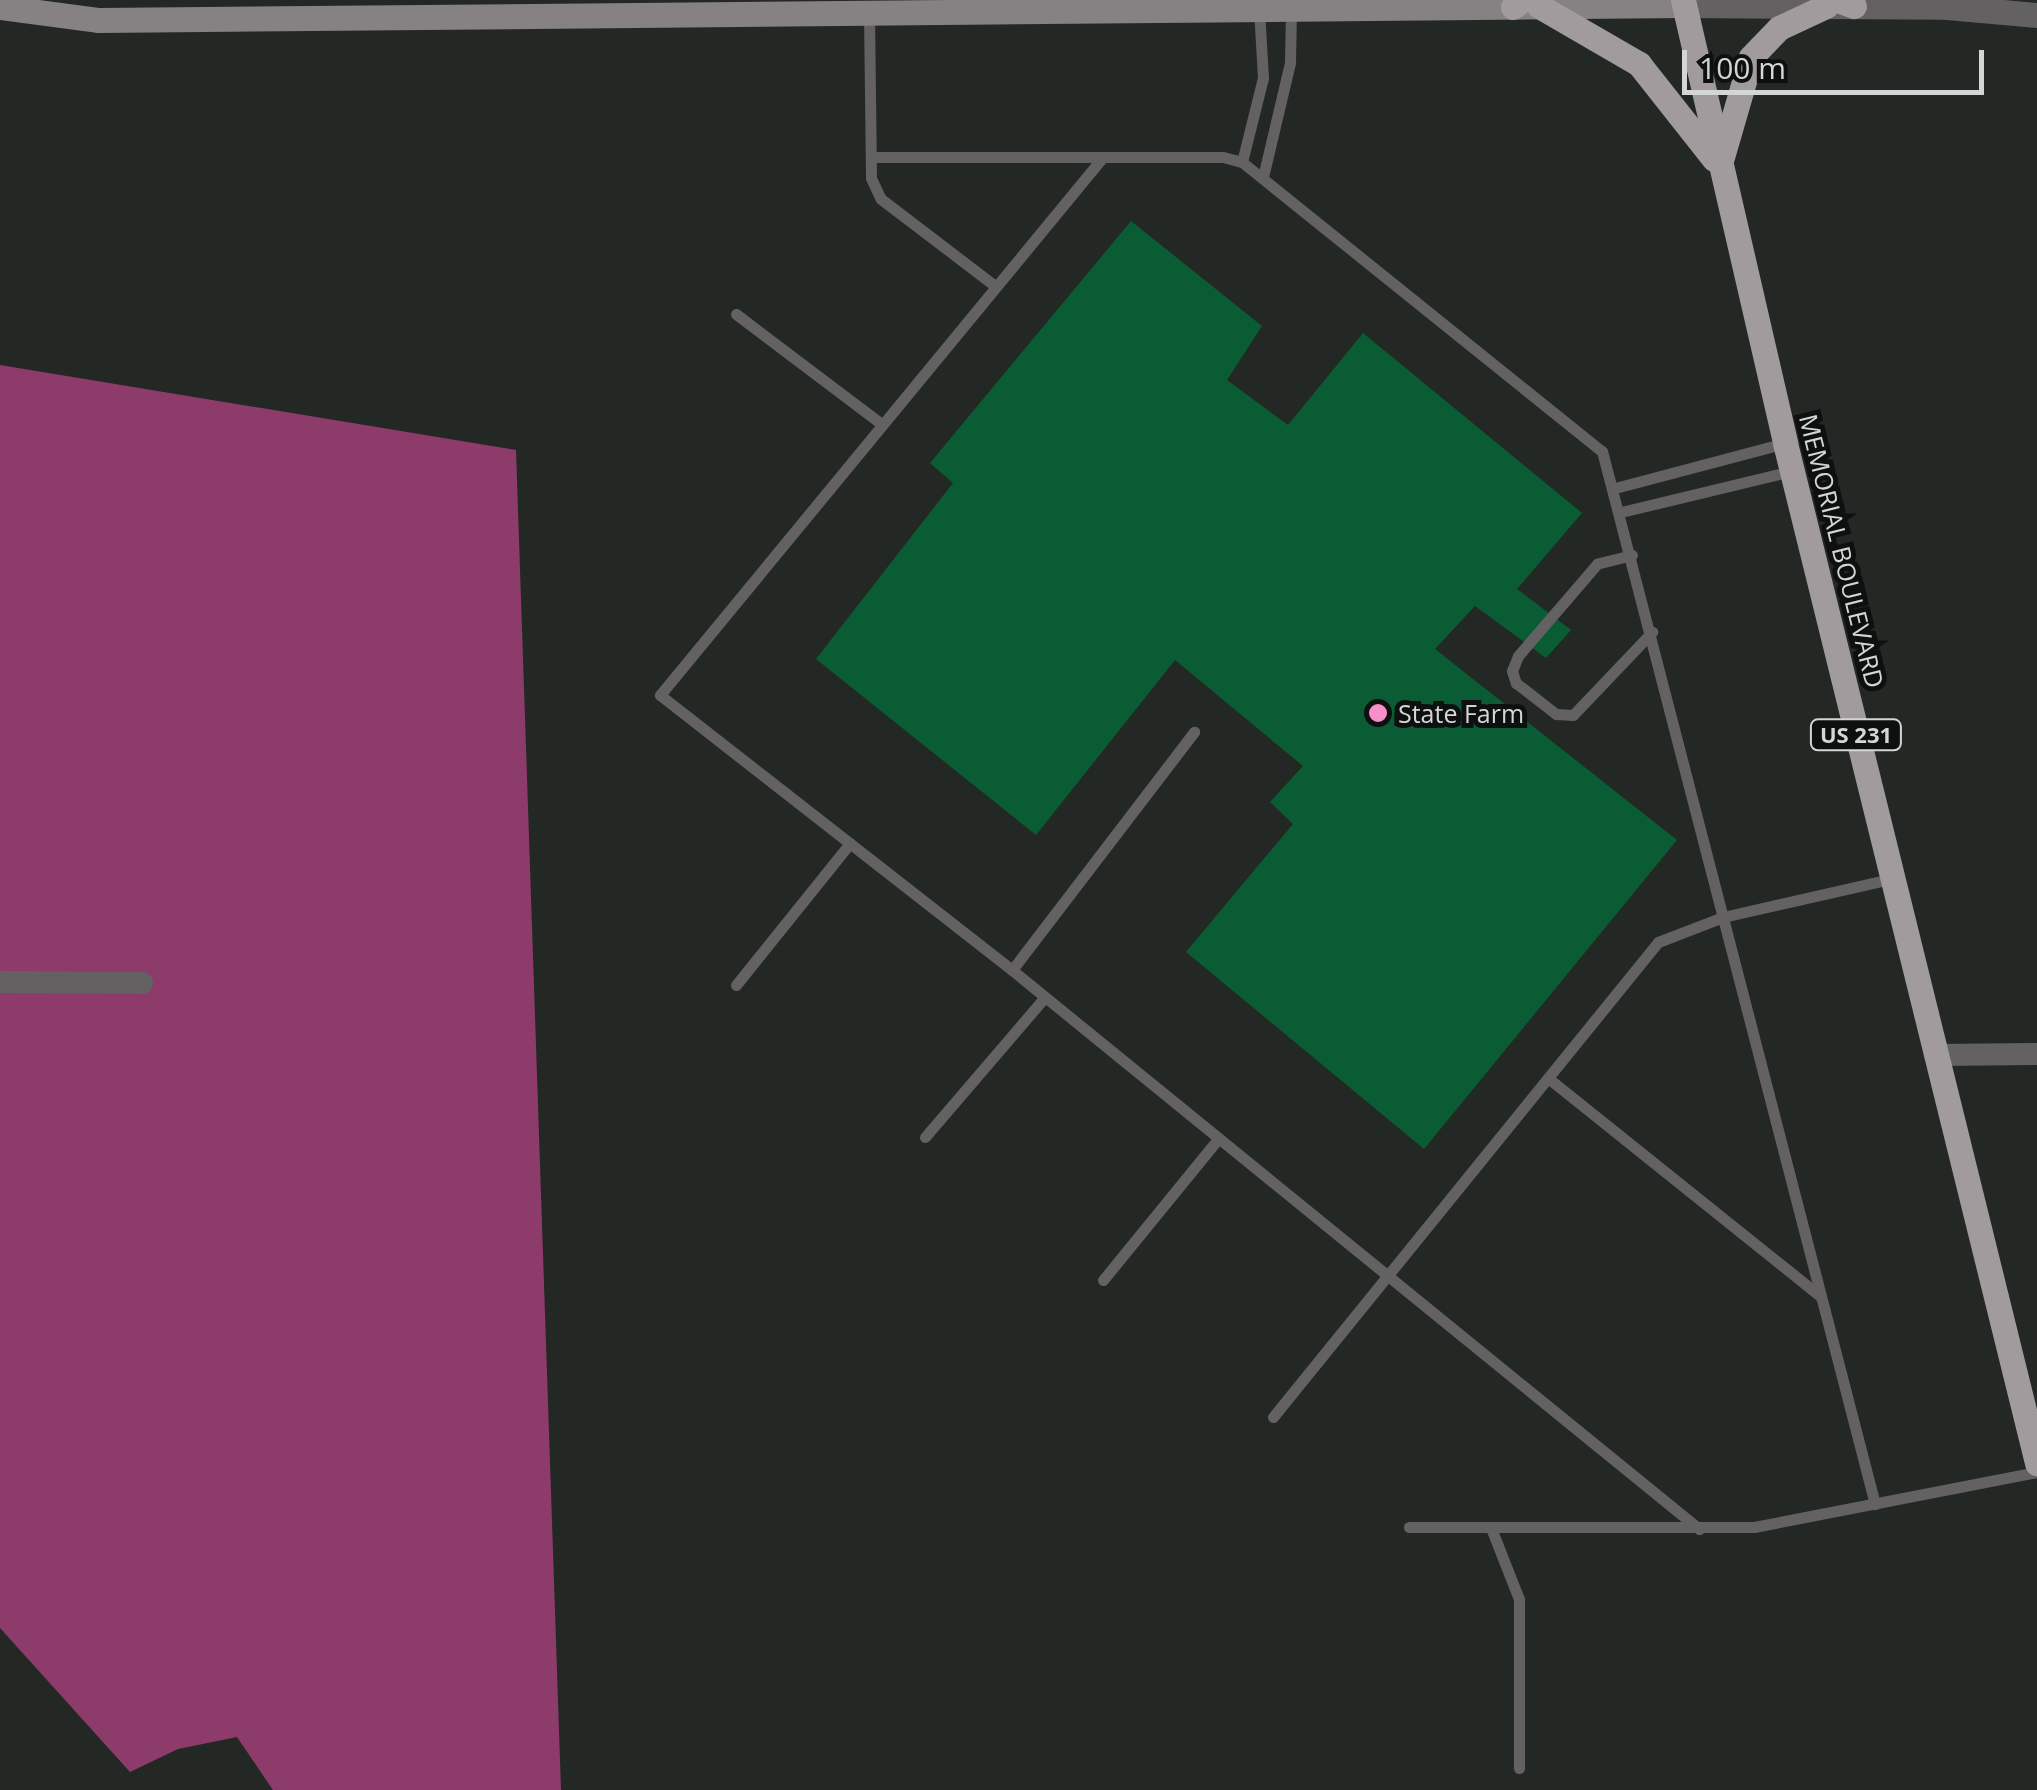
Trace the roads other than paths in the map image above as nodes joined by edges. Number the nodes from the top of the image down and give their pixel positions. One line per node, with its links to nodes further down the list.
1 (1684, 2): 2 (main road); 3 (street); 16 (main road, MEMORIAL BOULEVARD / US 231)
2 (1525, 4): 9 (main road); 16 (main road)
3 (1839, 4): 4 (street); 16 (main road)
4 (1958, 4): 12 (street)
5 (1223, 5): 8 (main road); 11 (main road)
6 (0, 7): 10 (main road)
7 (571, 8): 10 (main road); 11 (main road)
8 (1259, 9): 9 (main road); 15 (lane)
9 (1291, 9): 17 (lane)
10 (169, 10)
11 (869, 13): 13 (lane)
12 (2037, 15)
13 (873, 157): 14 (lane); 18 (lane)
14 (1103, 157): 15 (lane); 18 (lane)
15 (1242, 162): 17 (lane)
16 (1720, 167): 21 (main road, MEMORIAL BOULEVARD / US 231)
17 (1263, 176): 23 (lane)
18 (994, 284): 20 (lane)
19 (736, 314): 20 (lane)
20 (880, 423): 28 (lane)
21 (1784, 443): 22 (main road, MEMORIAL BOULEVARD / US 231); 23 (lane)
22 (1792, 470): 24 (lane); 29 (main road, MEMORIAL BOULEVARD / US 231)
23 (1615, 488): 24 (lane)
24 (1622, 512): 25 (lane)
25 (1632, 555): 26 (lane); 26 (lane)
26 (1652, 632): 30 (lane)
27 (1194, 732): 31 (lane)
28 (850, 843): 31 (lane); 34 (lane)
29 (1890, 879): 30 (lane); 37 (main road, MEMORIAL BOULEVARD / US 231)
30 (1723, 917): 38 (lane); 43 (lane)
31 (1012, 970): 35 (lane)
32 (0, 982): 33 (street)
33 (142, 982)
34 (736, 985)
35 (1045, 997): 39 (lane); 40 (lane)
36 (2037, 1054): 37 (street)
37 (1935, 1055): 45 (main road, MEMORIAL BOULEVARD / US 231)
38 (1548, 1078): 41 (lane); 43 (lane)
39 (924, 1137)
40 (1217, 1140): 41 (lane); 42 (lane)
41 (1385, 1279): 44 (lane); 50 (lane)
42 (1103, 1280)
43 (1822, 1298): 47 (lane)
44 (1273, 1417)
45 (2035, 1449)
46 (2037, 1472): 47 (lane)
47 (1876, 1504): 50 (lane)
48 (1409, 1527): 49 (lane)
49 (1491, 1528): 50 (lane); 51 (lane)
50 (1700, 1529)
51 (1519, 1768)

